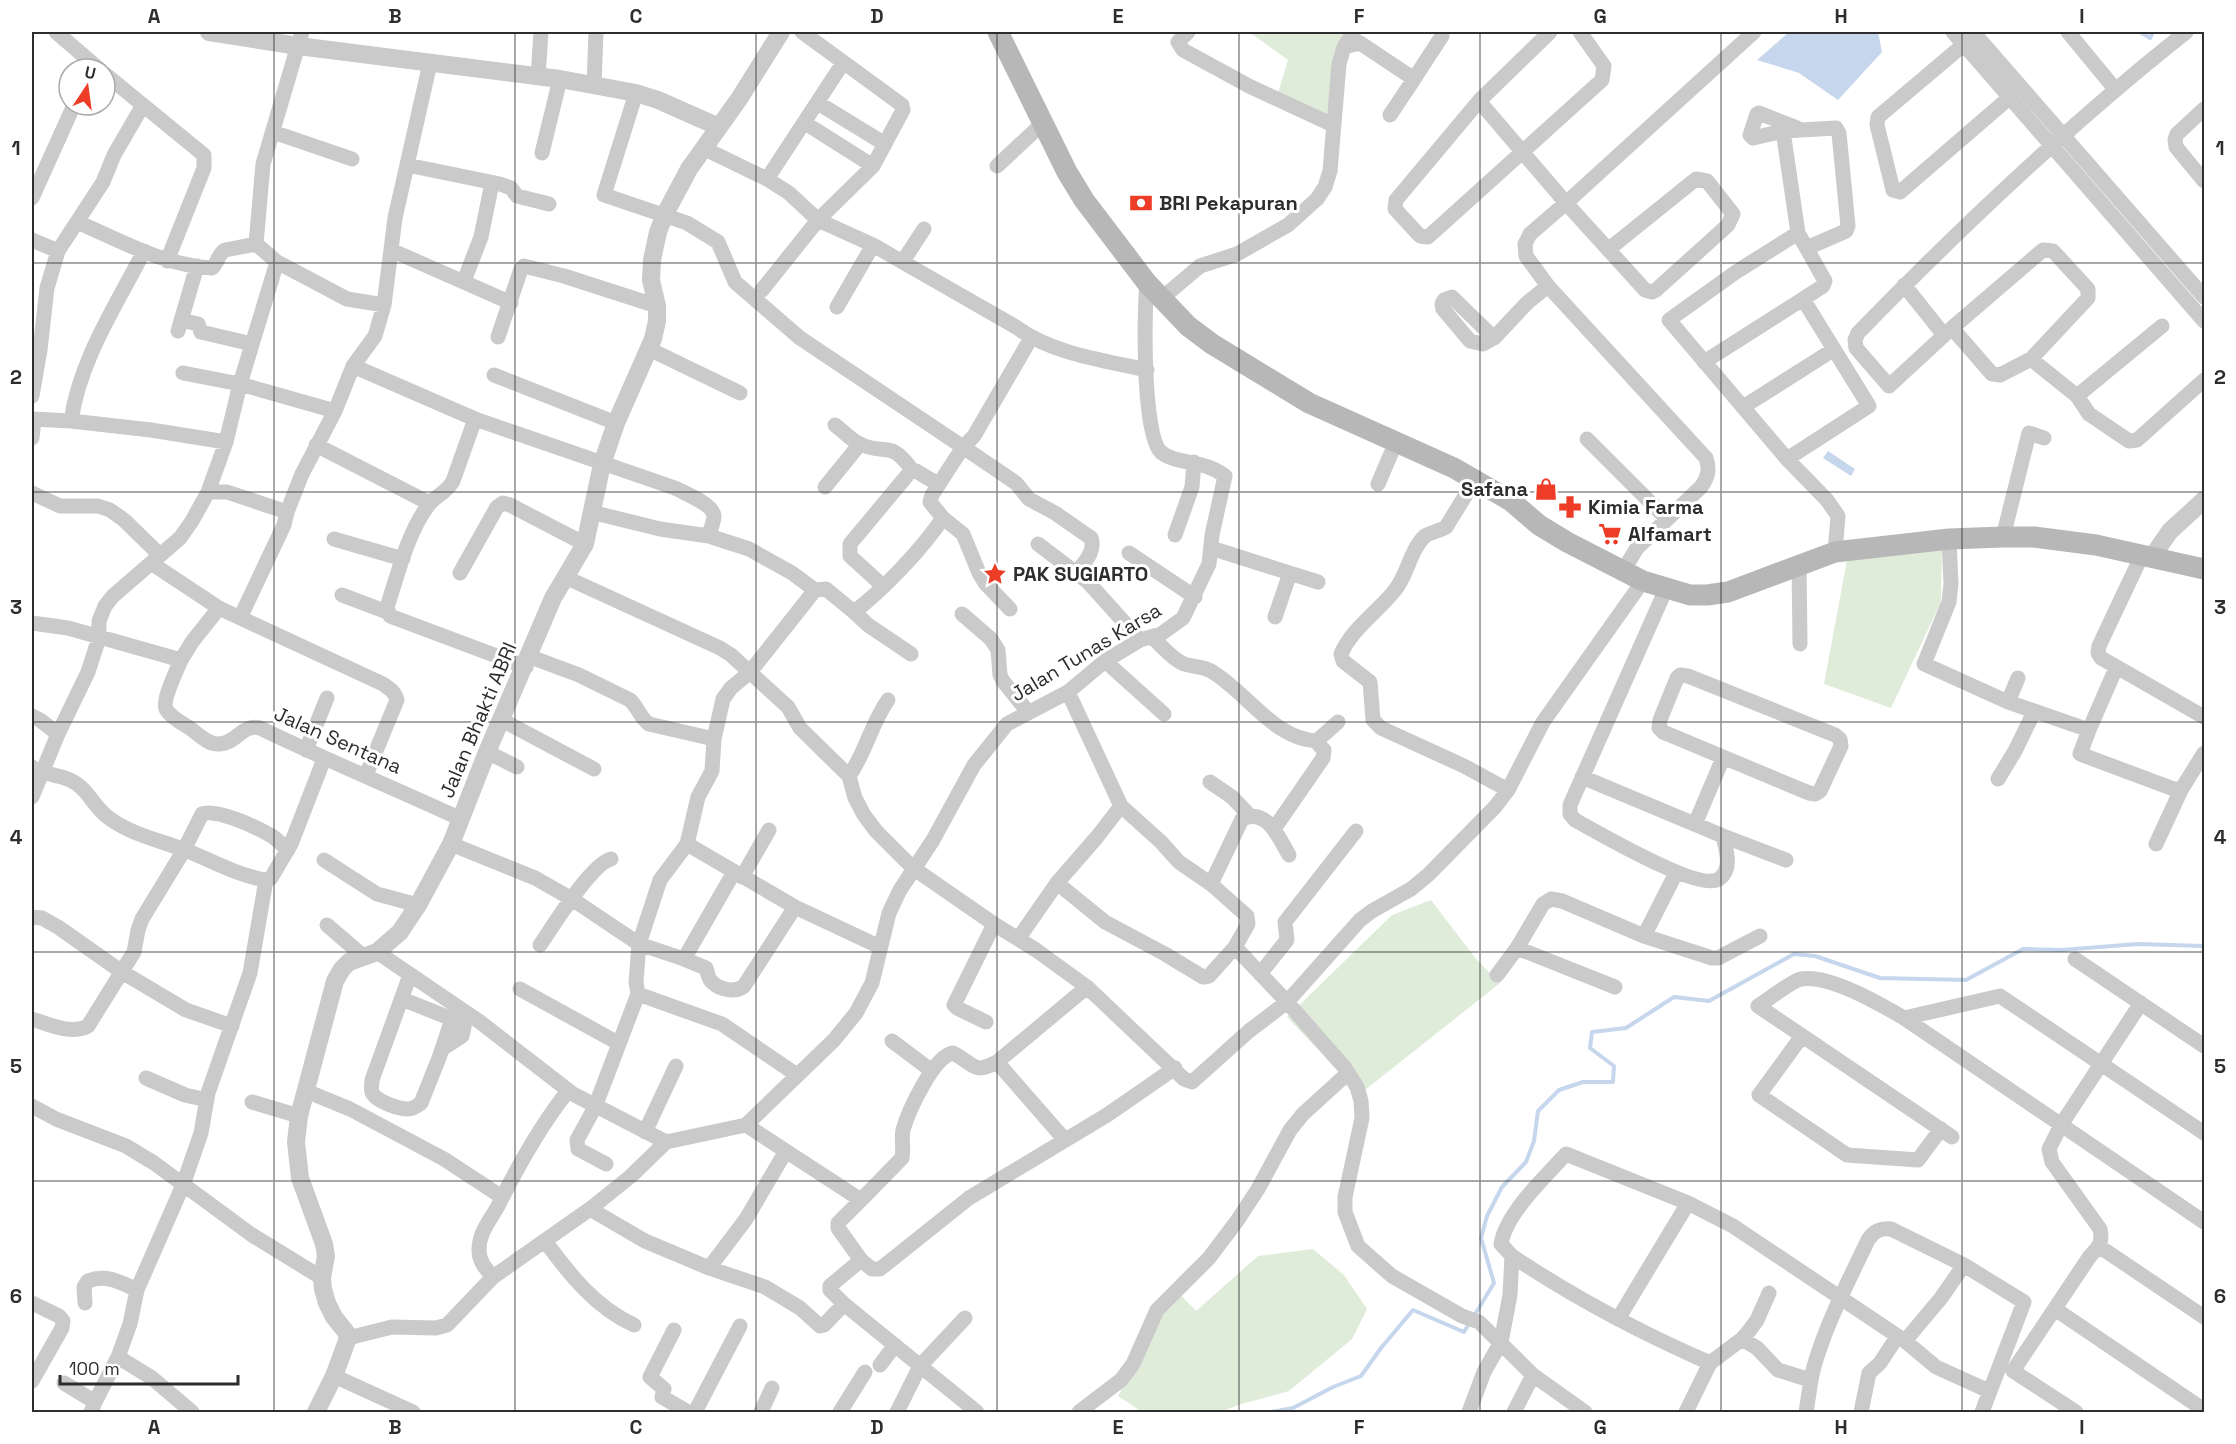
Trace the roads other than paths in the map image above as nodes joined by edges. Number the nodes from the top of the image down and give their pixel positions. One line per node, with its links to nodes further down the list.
1 (56, 32): 20 (street)
2 (209, 32): 18 (street)
3 (541, 32): 23 (street)
4 (597, 32): 27 (street)
5 (780, 32): 40 (street, Jalan Bhakti ABRI)
6 (802, 32): 22 (street)
7 (998, 32): 38 (main road)
8 (1188, 32): 39 (street)
9 (1354, 32): 19 (street)
10 (1550, 32): 31 (street)
11 (1580, 32): 45 (street)
12 (1754, 32): 55 (street)
13 (1953, 32): 17 (street)
14 (2068, 32): 28 (street)
15 (2186, 32): 28 (street)
16 (1442, 36): 25 (street)
17 (1970, 37): 30 (street); 30 (street); 42 (street)
18 (300, 39): 21 (street); 41 (street)
19 (1344, 47): 25 (street); 39 (street)
20 (84, 57)
21 (429, 63): 23 (street); 48 (street)
22 (843, 63): 32 (street); 43 (street)
23 (538, 77): 24 (street)
24 (560, 79): 27 (street); 46 (street)
25 (1414, 79): 35 (street)
26 (117, 85): 33 (street)
27 (594, 86): 29 (street)
28 (2115, 88): 42 (street)
29 (636, 93): 40 (street); 57 (street)
30 (2009, 98): 42 (street)
31 (1479, 101): 45 (street); 45 (street)
32 (818, 103): 37 (street); 43 (street)
33 (143, 105): 59 (street); 70 (street)
34 (2205, 109): 52 (street)
35 (1390, 116)
36 (69, 117): 54 (street)
37 (805, 123): 49 (street); 51 (street)
38 (1044, 123): 50 (street); 75 (main road)
39 (1333, 125): 80 (street)
40 (719, 127): 44 (street, Jalan Bhakti ABRI)
41 (273, 132): 47 (street); 63 (street)
42 (2058, 141): 76 (street); 79 (street); 86 (street)
43 (885, 144): 49 (street)
44 (703, 148): 51 (street); 57 (street, Jalan Bhakti ABRI)
45 (1521, 152): 55 (street)
46 (543, 153)
47 (352, 159)
48 (407, 165): 53 (street); 67 (street)
49 (873, 166): 58 (street)
50 (997, 166)
51 (767, 179): 58 (street)
52 (2205, 181)
53 (492, 183): 56 (street); 74 (street)
54 (32, 198)
55 (1566, 203): 66 (street); 77 (street)
56 (549, 204)
57 (665, 214): 84 (street, Jalan Bhakti ABRI); 120 (street)
58 (819, 220): 64 (street); 78 (street)
59 (76, 222): 68 (street); 69 (street)
60 (924, 229): 71 (street)
61 (1798, 233): 65 (street); 65 (street); 96 (street)
62 (32, 240): 68 (street)
63 (256, 244): 72 (street); 73 (street)
64 (873, 245): 71 (street); 85 (street)
65 (1807, 248): 81 (street)
66 (1609, 249): 66 (street)
67 (391, 250): 74 (street); 83 (street)
68 (58, 251): 104 (street)
69 (144, 251): 70 (street); 110 (street)
70 (167, 261): 73 (street)
71 (903, 261): 90 (street)
72 (277, 262): 83 (street); 92 (street)
73 (197, 267): 92 (street)
74 (464, 281): 82 (street)
75 (1147, 283): 80 (main road); 98 (street, Jalan Tunas Karsa)
76 (1904, 285): 88 (street); 88 (street)
77 (1548, 286): 91 (street); 136 (street)
78 (762, 290)
79 (2205, 297)
80 (1161, 299): 117 (main road)
81 (1803, 299): 94 (street); 96 (street)
82 (511, 303): 84 (street); 89 (street)
83 (384, 305): 97 (street)
84 (657, 306): 93 (street, Jalan Bhakti ABRI)
85 (837, 307)
86 (2205, 321)
87 (2162, 326): 105 (street)
88 (1948, 331): 95 (street); 95 (street)
89 (498, 337)
90 (1031, 338): 98 (street); 120 (street)
91 (1494, 338)
92 (252, 344): 102 (street)
93 (649, 349): 103 (street); 111 (street, Jalan Bhakti ABRI)
94 (1833, 350): 106 (street); 121 (street)
95 (2031, 358): 105 (street)
96 (1704, 362): 106 (street)
97 (353, 366): 107 (street); 108 (street)
98 (1148, 370): 122 (street, Jalan Tunas Karsa)
99 (183, 373): 102 (street)
100 (494, 375): 111 (street)
101 (2205, 380): 105 (street)
102 (240, 384): 107 (street); 116 (street)
103 (740, 393)
104 (32, 396)
105 (2077, 396)
106 (1743, 407): 121 (street)
107 (335, 411): 119 (street)
108 (475, 419): 123 (street); 132 (street)
109 (33, 420): 110 (street); 113 (street)
110 (71, 421): 116 (street)
111 (616, 423): 123 (street, Jalan Bhakti ABRI)
112 (835, 425): 118 (street)
113 (32, 438)
114 (2044, 438): 139 (street)
115 (1587, 439): 136 (street)
116 (226, 442): 129 (street)
117 (1396, 442): 125 (main road); 127 (street)
118 (860, 444): 124 (street); 128 (street)
119 (316, 446): 132 (street); 133 (street)
120 (963, 447): 126 (street); 154 (street)
121 (1787, 459): 145 (street)
122 (1194, 462): 137 (street); 144 (street, Jalan Tunas Karsa)
123 (602, 464): 134 (street, Jalan Bhakti ABRI); 138 (street)
124 (912, 470): 126 (street); 159 (street)
125 (1476, 480): 152 (main road); 210 (street)
126 (938, 484): 135 (street)
127 (1378, 484)
128 (825, 487)
129 (208, 492): 133 (street); 148 (street)
130 (32, 493): 148 (street)
131 (2205, 500): 147 (street)
132 (429, 504): 149 (street)
133 (287, 512): 170 (street)
134 (591, 512): 138 (street); 142 (street, Jalan Bhakti ABRI)
135 (943, 519): 159 (street); 165 (street)
136 (1667, 519): 152 (street)
137 (1175, 535)
138 (709, 536): 161 (street)
139 (2003, 537): 141 (main road); 147 (main road)
140 (334, 539): 149 (street)
141 (1949, 539): 145 (main road); 185 (street)
142 (585, 544): 153 (street); 156 (street, Jalan Bhakti ABRI)
143 (1038, 544): 154 (street)
144 (1211, 548): 155 (street); 163 (street, Jalan Tunas Karsa)
145 (1835, 552): 150 (main road)
146 (1129, 553): 163 (street)
147 (2147, 556): 151 (main road); 179 (street)
148 (155, 559): 164 (street); 172 (street)
149 (403, 559): 166 (street)
150 (1799, 565): 160 (main road); 174 (street)
151 (2205, 569)
152 (1623, 571): 158 (main road)
153 (460, 573)
154 (1076, 573): 173 (street)
155 (1290, 573): 157 (street); 169 (street)
156 (565, 577): 178 (street, Jalan Bhakti ABRI); 180 (street)
157 (1318, 582)
158 (1643, 582): 160 (main road); 210 (street)
159 (883, 586): 167 (street)
160 (1666, 589): 207 (street)
161 (815, 590): 167 (street); 180 (street)
162 (342, 595): 166 (street)
163 (1195, 597): 173 (street, Jalan Tunas Karsa)
164 (219, 608): 170 (street); 176 (street)
165 (1011, 609)
166 (387, 612): 178 (street)
167 (854, 612): 175 (street)
168 (962, 614): 186 (street)
169 (1275, 617)
170 (240, 618): 205 (street)
171 (32, 623): 172 (street)
172 (99, 638): 176 (street); 194 (street)
173 (1146, 638): 177 (street, Jalan Tunas Karsa); 196 (street)
174 (1800, 644)
175 (911, 654)
176 (181, 660): 197 (street, Jalan Sentana)
177 (1105, 661): 182 (street, Jalan Tunas Karsa); 188 (street)
178 (527, 662): 191 (street, Jalan Bhakti ABRI); 195 (street)
179 (2116, 668): 190 (street); 193 (street)
180 (750, 672): 195 (street); 206 (street)
181 (2018, 678): 185 (street)
182 (1068, 692): 186 (street, Jalan Tunas Karsa); 213 (street)
183 (327, 698): 197 (street)
184 (888, 700): 206 (street)
185 (2008, 702): 187 (street)
186 (1028, 712): 230 (street, Jalan Tunas Karsa)
187 (2034, 712): 193 (street); 208 (street)
188 (1164, 714)
189 (32, 716): 194 (street)
190 (2205, 717)
191 (502, 720): 198 (street, Jalan Bhakti ABRI); 203 (street)
192 (1338, 722): 196 (street)
193 (2089, 730): 211 (street)
194 (58, 734): 204 (street)
195 (714, 739): 222 (street)
196 (1318, 741): 217 (street)
197 (306, 750): 201 (street, Jalan Sentana)
198 (488, 752): 202 (street); 215 (street, Jalan Bhakti ABRI)
199 (2205, 753): 211 (street)
200 (1724, 758): 200 (street); 216 (street)
201 (324, 759): 205 (street, Jalan Sentana); 225 (street)
202 (517, 767)
203 (594, 769)
204 (37, 770): 212 (street); 224 (street)
205 (366, 775): 215 (street, Jalan Sentana)
206 (849, 776): 230 (street)
207 (1582, 777): 216 (street); 231 (street)
208 (1998, 779)
209 (1210, 782): 214 (street)
210 (1508, 790): 262 (street)
211 (2181, 790): 223 (street)
212 (32, 797)
213 (1121, 806): 234 (street); 235 (street)
214 (1249, 815): 217 (street); 235 (street)
215 (461, 819): 221 (street, Jalan Bhakti ABRI)
216 (1695, 824): 220 (street)
217 (1274, 829): 226 (street)
218 (769, 830): 232 (street)
219 (1356, 831): 254 (street)
220 (1723, 836): 229 (street); 231 (street)
221 (451, 844): 236 (street); 237 (street, Jalan Bhakti ABRI)
222 (687, 844): 232 (street); 245 (street)
223 (2156, 844)
224 (184, 850): 225 (street); 233 (street); 253 (street)
225 (288, 850): 233 (street)
226 (1289, 855)
227 (611, 858): 236 (street)
228 (324, 860): 237 (street)
229 (1786, 860)
230 (914, 868): 240 (street); 247 (street, Jalan Tunas Karsa)
231 (1676, 873): 242 (street)
232 (738, 874): 238 (street); 251 (street)
233 (266, 880): 267 (street)
234 (1057, 883): 244 (street); 248 (street)
235 (1211, 884): 248 (street)
236 (572, 899): 245 (street); 246 (street)
237 (418, 905): 250 (street, Jalan Bhakti ABRI)
238 (795, 907): 247 (street); 251 (street)
239 (32, 917): 253 (street)
240 (994, 924): 244 (street); 266 (street)
241 (327, 925): 250 (street)
242 (1644, 936): 243 (street); 249 (street)
243 (1760, 936)
244 (1018, 939): 257 (street)
245 (639, 944): 251 (street); 260 (street)
246 (540, 945)
247 (880, 947): 278 (street, Jalan Tunas Karsa)
248 (1234, 947): 254 (street)
249 (1517, 948): 256 (street); 258 (street)
250 (370, 954): 255 (street); 280 (street, Jalan Bhakti ABRI)
251 (684, 959)
252 (2075, 959): 263 (street)
253 (122, 972): 265 (street); 267 (street)
254 (1260, 974): 262 (street)
255 (410, 975): 261 (street); 281 (street)
256 (1497, 975)
257 (1087, 987): 272 (street); 275 (street)
258 (1615, 987)
259 (520, 989): 270 (street)
260 (638, 994): 270 (street); 278 (street)
261 (402, 999): 261 (street)
262 (1287, 1002): 275 (street); 277 (street)
263 (2141, 1003): 271 (street); 273 (street)
264 (1904, 1018): 268 (street); 273 (street); 288 (street)
265 (32, 1019)
266 (986, 1022)
267 (232, 1026): 282 (street)
268 (1803, 1036): 268 (street)
269 (892, 1041): 276 (street)
270 (618, 1043): 285 (street)
271 (2205, 1046)
272 (997, 1062): 276 (street); 291 (street)
273 (2101, 1062): 288 (street); 290 (street)
274 (676, 1066): 289 (street)
275 (1174, 1068): 291 (street)
276 (932, 1071): 297 (street)
277 (1348, 1072): 325 (street); 350 (street)
278 (797, 1075): 287 (street, Jalan Tunas Karsa)
279 (146, 1078): 282 (street)
280 (306, 1091): 286 (street, Jalan Bhakti ABRI); 296 (street)
281 (568, 1091): 285 (street); 296 (street)
282 (207, 1100): 295 (street)
283 (252, 1101): 286 (street)
284 (32, 1107): 295 (street)
285 (595, 1107): 289 (street); 294 (street)
286 (299, 1116): 308 (street, Jalan Bhakti ABRI)
287 (746, 1125): 292 (street); 293 (street)
288 (2061, 1125): 300 (street); 302 (street)
289 (645, 1132): 292 (street)
290 (2205, 1133)
291 (1065, 1140): 304 (street)
292 (666, 1142): 299 (street)
293 (786, 1151): 297 (street); 306 (street)
294 (606, 1164)
295 (183, 1185): 308 (street); 309 (street)
296 (502, 1197): 307 (street)
297 (861, 1200): 304 (street)
298 (1688, 1203): 303 (street); 311 (street); 318 (street)
299 (590, 1209): 301 (street); 306 (street)
300 (2205, 1222)
301 (545, 1241): 307 (street); 319 (street)
302 (2100, 1246): 315 (street); 316 (street)
303 (1512, 1256): 318 (street); 325 (street)
304 (861, 1260): 314 (street)
305 (1964, 1265): 311 (street); 324 (street); 338 (street)
306 (709, 1268): 314 (street)
307 (493, 1277): 322 (street)
308 (322, 1278): 322 (street, Jalan Bhakti ABRI)
309 (137, 1290): 313 (street); 327 (street)
310 (1769, 1293): 323 (street)
311 (1840, 1299): 324 (street); 334 (street)
312 (32, 1303): 335 (street)
313 (85, 1303)
314 (844, 1304): 326 (street)
315 (2055, 1309): 339 (street); 358 (street)
316 (2205, 1317)
317 (965, 1318): 330 (street)
318 (1618, 1319): 328 (street)
319 (634, 1325)
320 (740, 1326): 345 (street)
321 (674, 1330): 344 (street)
322 (348, 1338): 333 (street)
323 (1742, 1339): 328 (street); 334 (street)
324 (1901, 1339): 338 (street); 356 (street)
325 (1501, 1342): 332 (street); 351 (street)
326 (895, 1345): 329 (street); 330 (street)
327 (118, 1357): 340 (street); 341 (street)
328 (1710, 1363): 354 (street)
329 (880, 1365)
330 (920, 1366): 348 (street); 349 (street)
331 (865, 1372): 347 (street)
332 (1533, 1375): 352 (street); 353 (street)
333 (334, 1376): 342 (street); 343 (street)
334 (1810, 1380): 355 (street)
335 (32, 1381)
336 (64, 1383): 340 (street)
337 (772, 1388): 346 (street)
338 (1989, 1391): 357 (street)
339 (2199, 1405)
340 (93, 1407)
341 (192, 1413)
342 (316, 1413)
343 (413, 1413)
344 (688, 1413)
345 (695, 1413)
346 (760, 1413)
347 (840, 1413)
348 (897, 1413)
349 (977, 1413)
350 (1079, 1413)
351 (1469, 1413)
352 (1514, 1413)
353 (1585, 1413)
354 (1686, 1413)
355 (1806, 1413)
356 (1861, 1413)
357 (1982, 1413)
358 (2076, 1413)

